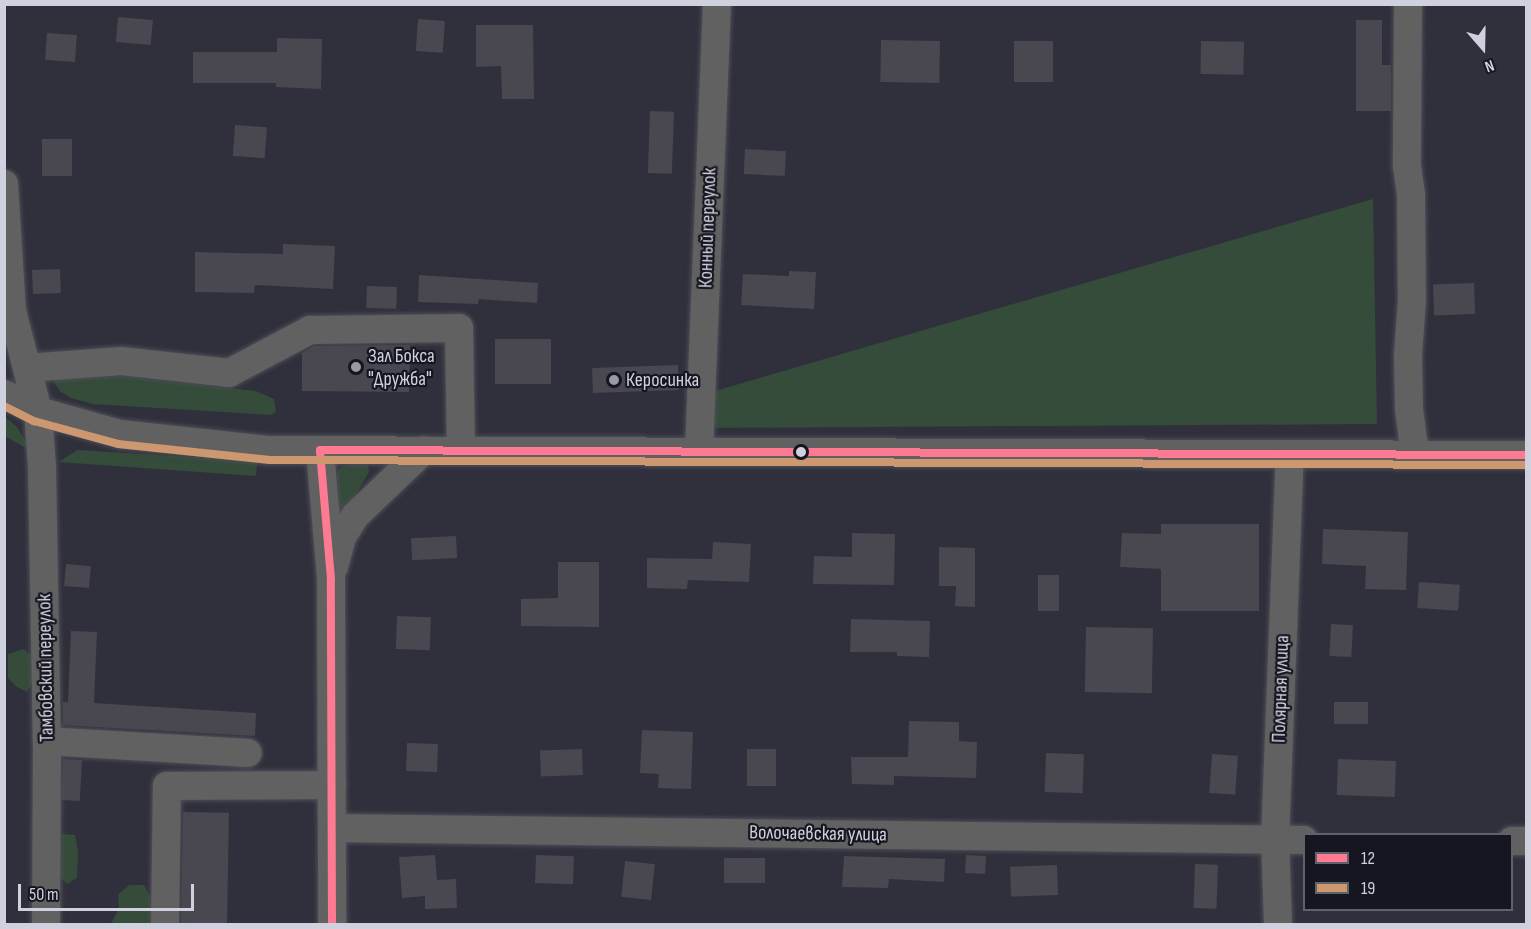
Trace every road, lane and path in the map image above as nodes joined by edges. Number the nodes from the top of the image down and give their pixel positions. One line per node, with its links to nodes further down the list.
1 (717, 4): 11 (street, Конный переулок)
2 (1408, 4): 13 (street)
3 (4, 184): 4 (street, Тамбовский переулок)
4 (8, 308): 5 (street, Тамбовский переулок)
5 (27, 368): 7 (street, Тамбовский переулок); 10 (street)
6 (4, 394): 7 (street)
7 (38, 411): 8 (street); 16 (street, Тамбовский переулок)
8 (320, 450): 9 (street); 15 (street)
9 (424, 450): 10 (street); 15 (street)
10 (461, 450): 11 (street)
11 (699, 451): 12 (street)
12 (1290, 454): 13 (street); 22 (street, Полярная улица)
13 (1415, 455): 14 (street)
14 (1527, 455)
15 (331, 579): 19 (street)
16 (47, 741): 17 (street); 24 (street, Тамбовский переулок)
17 (167, 749): 18 (street); 20 (street)
18 (248, 753)
19 (333, 784): 20 (street); 21 (street)
20 (167, 786): 25 (street)
21 (332, 828): 22 (street, Волочаевская улица); 26 (street)
22 (1275, 840): 23 (street, Волочаевская улица); 27 (street, Полярная улица)
23 (1303, 840)
24 (46, 924)
25 (165, 924)
26 (332, 924)
27 (1278, 924)

